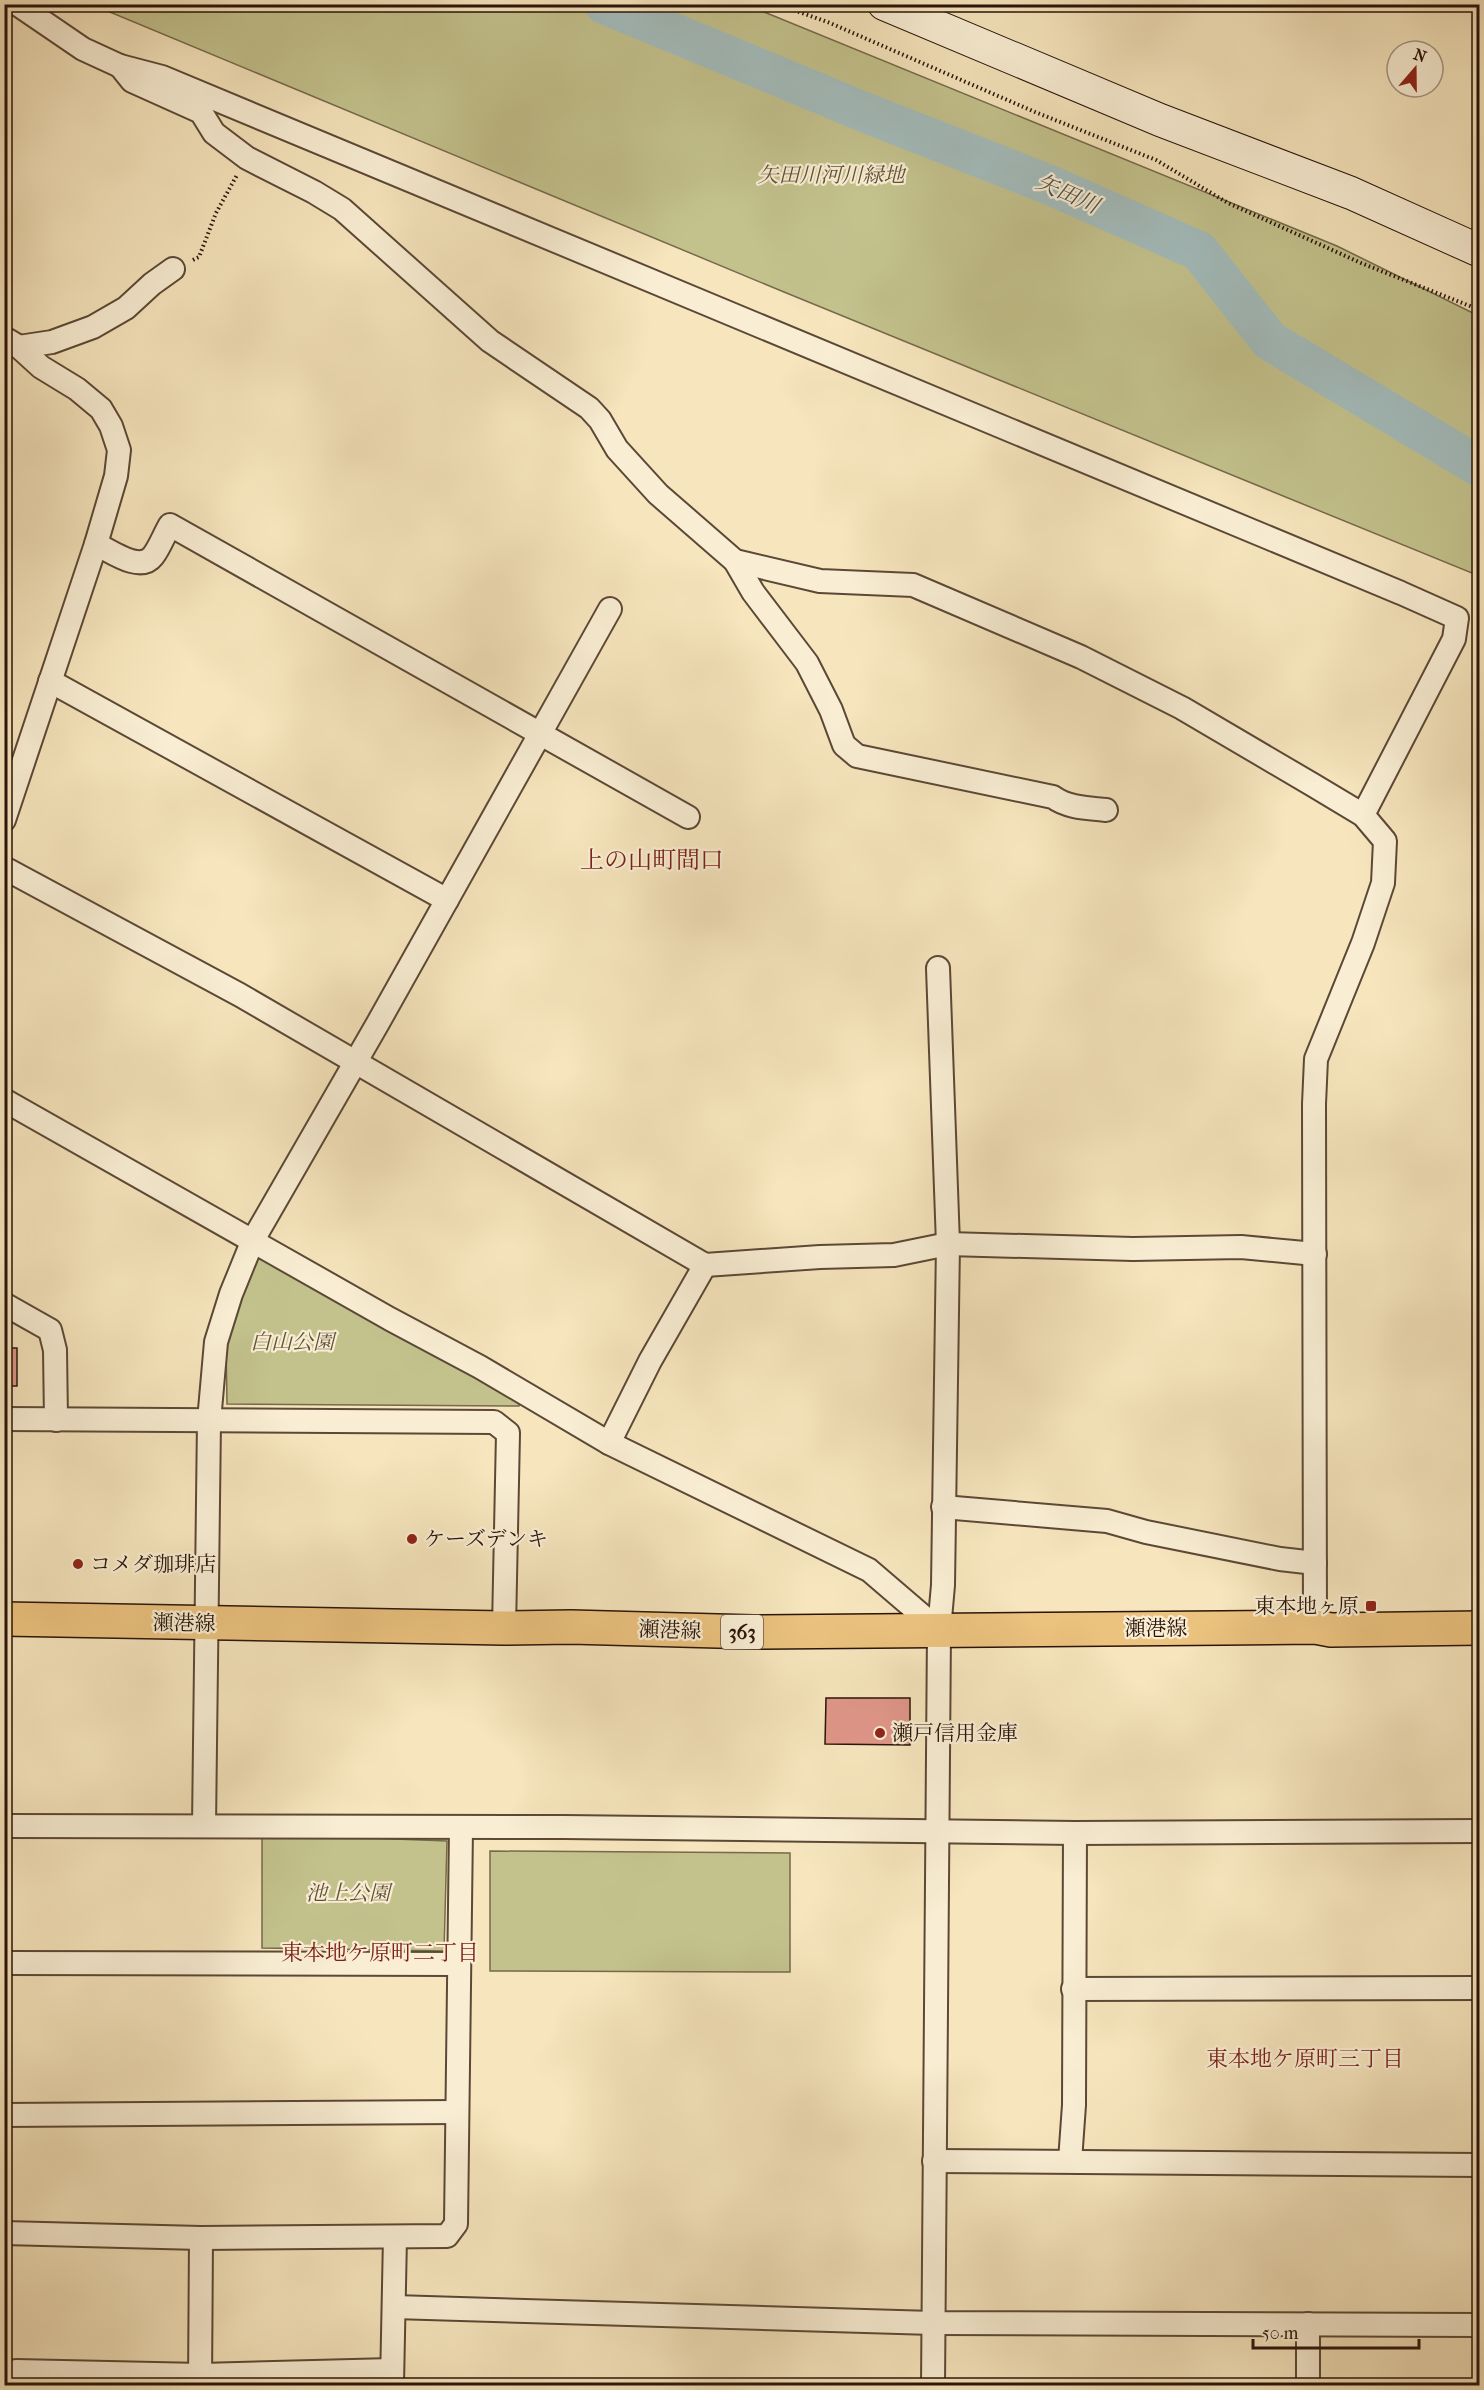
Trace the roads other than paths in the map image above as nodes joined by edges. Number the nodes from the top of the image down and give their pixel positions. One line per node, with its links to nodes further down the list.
1 (10, 4): 4 (street)
2 (17, 4): 5 (street)
3 (884, 4): 6 (street)
4 (4, 6)
5 (120, 66): 10 (street); 15 (street)
6 (1479, 252)
7 (173, 269): 8 (street)
8 (12, 342): 9 (street)
9 (96, 544): 12 (street); 13 (street)
10 (735, 561): 14 (street); 15 (street)
11 (610, 609): 13 (street)
12 (50, 681): 17 (street); 19 (street)
13 (539, 733): 16 (street); 19 (street)
14 (1106, 810)
15 (1363, 815): 25 (street)
16 (688, 816)
17 (4, 820)
18 (4, 868): 21 (street)
19 (447, 900): 21 (street)
20 (938, 968): 24 (street)
21 (355, 1061): 23 (street); 26 (street)
22 (4, 1100): 23 (street)
23 (253, 1240): 30 (street); 31 (street)
24 (948, 1244): 25 (street); 26 (street); 32 (street)
25 (1315, 1254): 33 (street)
26 (705, 1265): 31 (street)
27 (4, 1304): 29 (street)
28 (4, 1419): 29 (street)
29 (56, 1420): 30 (street)
30 (208, 1421): 35 (street); 36 (street)
31 (609, 1443): 39 (street)
32 (943, 1507): 33 (street); 39 (street)
33 (1315, 1563): 37 (street)
34 (4, 1619): 35 (highway, 瀬港線 / 363)
35 (205, 1623): 36 (highway, 瀬港線 / 363); 41 (street)
36 (504, 1628): 39 (highway, 瀬港線 / 363)
37 (1315, 1628): 38 (highway, 瀬港線 / 363); 39 (highway, 瀬港線 / 363)
38 (1479, 1628)
39 (939, 1630): 44 (street)
40 (4, 1826): 41 (street)
41 (204, 1826): 42 (street)
42 (461, 1827): 44 (street); 47 (street)
43 (1479, 1831): 45 (street)
44 (938, 1832): 45 (street); 52 (street)
45 (1075, 1833): 49 (street)
46 (4, 1963): 47 (street)
47 (458, 1964): 50 (street)
48 (1479, 1988): 49 (street)
49 (1073, 1989): 53 (street)
50 (457, 2112): 51 (street); 56 (street)
51 (4, 2115)
52 (934, 2161): 53 (street); 59 (street)
53 (1070, 2161): 54 (street)
54 (1479, 2165)
55 (4, 2233): 57 (street)
56 (395, 2237): 57 (street); 58 (street)
57 (201, 2238): 63 (street)
58 (394, 2307): 59 (street); 62 (street)
59 (933, 2323): 60 (street); 65 (street)
60 (1308, 2324): 61 (street); 66 (street)
61 (1479, 2325)
62 (392, 2378): 63 (street)
63 (200, 2380): 64 (street)
64 (16, 2385)
65 (933, 2385)
66 (1308, 2385)

